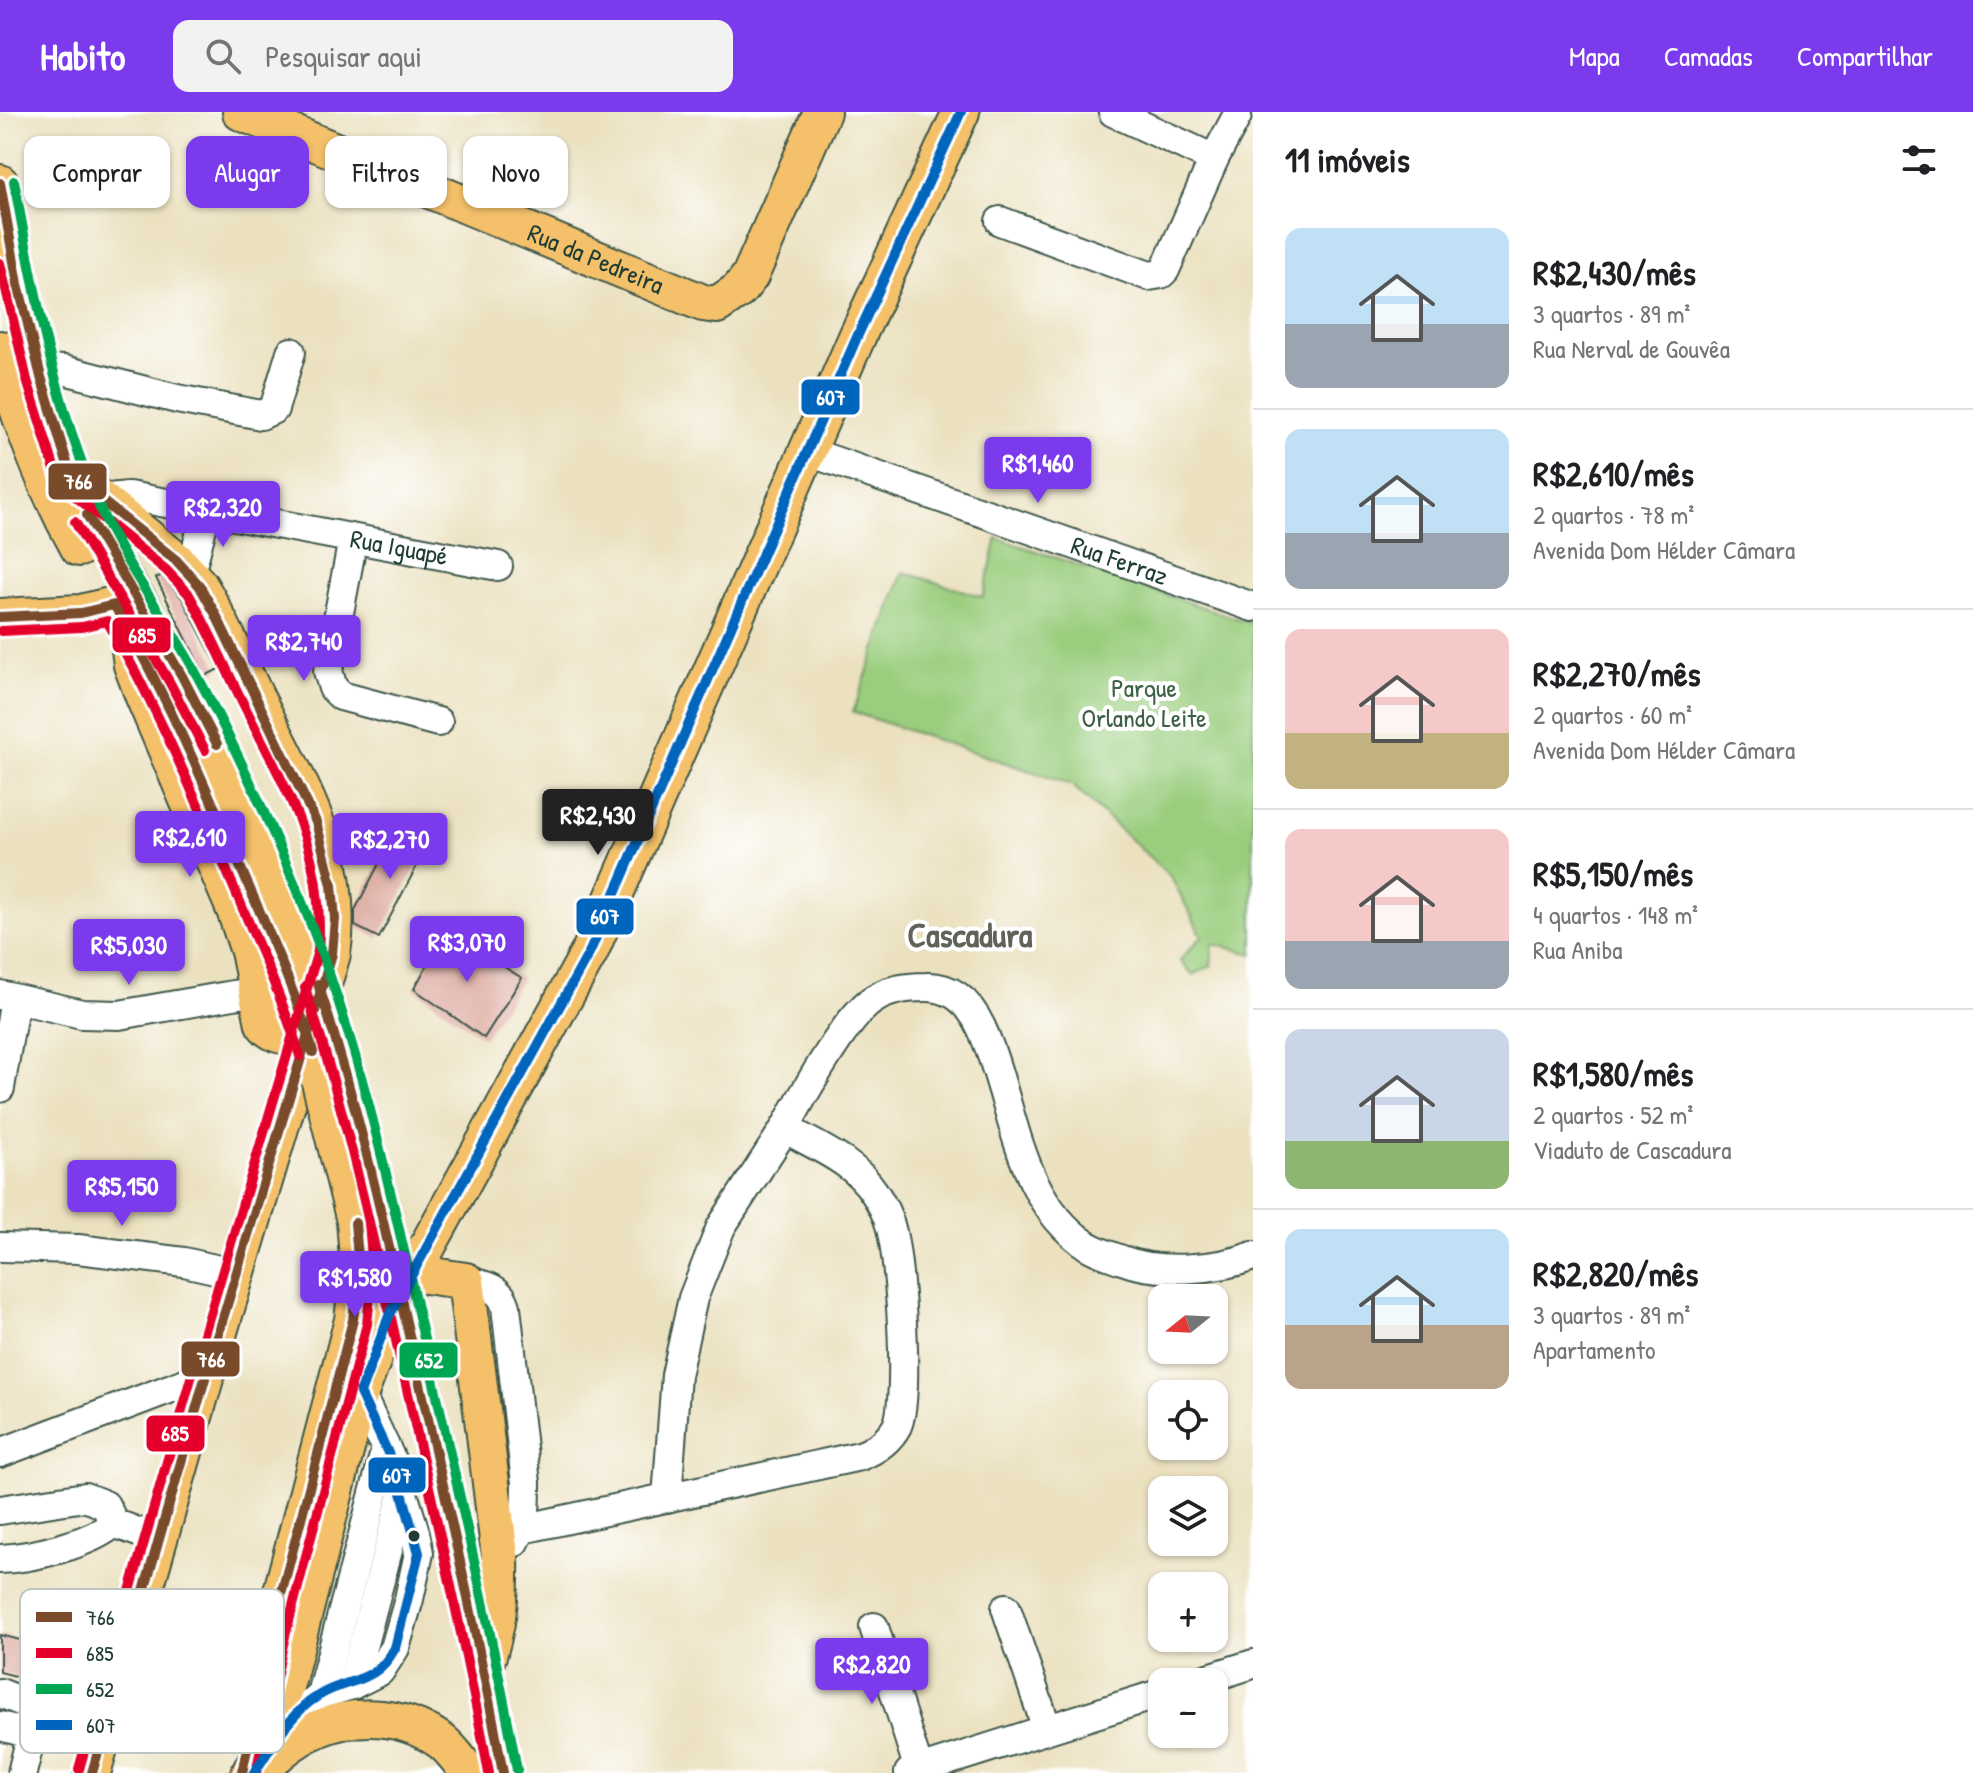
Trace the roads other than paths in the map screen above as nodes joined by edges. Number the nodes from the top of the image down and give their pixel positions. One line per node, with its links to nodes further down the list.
1 (241, 112): 2 (main road, Rua da Pedreira)
2 (822, 112)
3 (961, 112): 12 (main road)
4 (1113, 112): 6 (street)
5 (1237, 116): 6 (street)
6 (1214, 159): 8 (street)
7 (0, 183): 11 (main road)
8 (1000, 221)
9 (0, 349): 20 (main road)
10 (291, 352): 11 (street)
11 (40, 369): 13 (main road)
12 (806, 451): 19 (street, Rua Ferraz); 31 (main road)
13 (71, 476): 14 (main road); 23 (main road)
14 (98, 499): 15 (street, Rua Iguapé); 18 (main road)
15 (206, 512): 16 (street, Rua Iguapé); 18 (street)
16 (353, 539): 17 (street, Rua Iguapé); 22 (street)
17 (498, 566)
18 (190, 574): 26 (main road)
19 (1253, 607)
20 (120, 615): 21 (main road); 23 (main road); 24 (main road)
21 (0, 617)
22 (438, 722)
23 (205, 751): 44 (main road, bridge); 48 (main road, bridge)
24 (256, 991): 25 (street); 26 (main road)
25 (8, 997): 27 (street)
26 (310, 1030): 32 (main road)
27 (0, 1088)
28 (785, 1128): 30 (street); 37 (street); 37 (street)
29 (0, 1247): 32 (street)
30 (1253, 1256)
31 (412, 1273): 34 (main road); 41 (main road)
32 (237, 1274): 33 (main road)
33 (206, 1375): 36 (street); 40 (main road)
34 (360, 1393): 35 (street); 50 (main road)
35 (386, 1448): 52 (street); 52 (street)
36 (0, 1453)
37 (667, 1498): 41 (street)
38 (0, 1510): 39 (street)
39 (114, 1523): 40 (street); 42 (street)
40 (159, 1540): 43 (main road)
41 (511, 1542): 48 (main road)
42 (0, 1559)
43 (145, 1589)
44 (283, 1589)
45 (1006, 1608): 57 (street)
46 (874, 1627): 66 (street)
47 (1253, 1664): 49 (street)
48 (484, 1668): 72 (main road)
49 (1228, 1672)
50 (284, 1689)
51 (0, 1693): 54 (street)
52 (321, 1694): 56 (street)
53 (1148, 1697): 57 (street)
54 (20, 1701)
55 (0, 1726): 58 (street)
56 (284, 1729)
57 (1047, 1729): 66 (street)
58 (20, 1731)
59 (284, 1749): 71 (main road)
60 (27, 1753): 67 (street)
61 (98, 1753): 68 (main road)
62 (246, 1753): 69 (main road, bridge)
63 (262, 1753): 70 (main road)
64 (268, 1753): 70 (street)
65 (278, 1753): 70 (main road)
66 (914, 1772)
67 (22, 1773)
68 (92, 1773)
69 (242, 1773)
70 (255, 1773)
71 (469, 1773)
72 (503, 1773)

